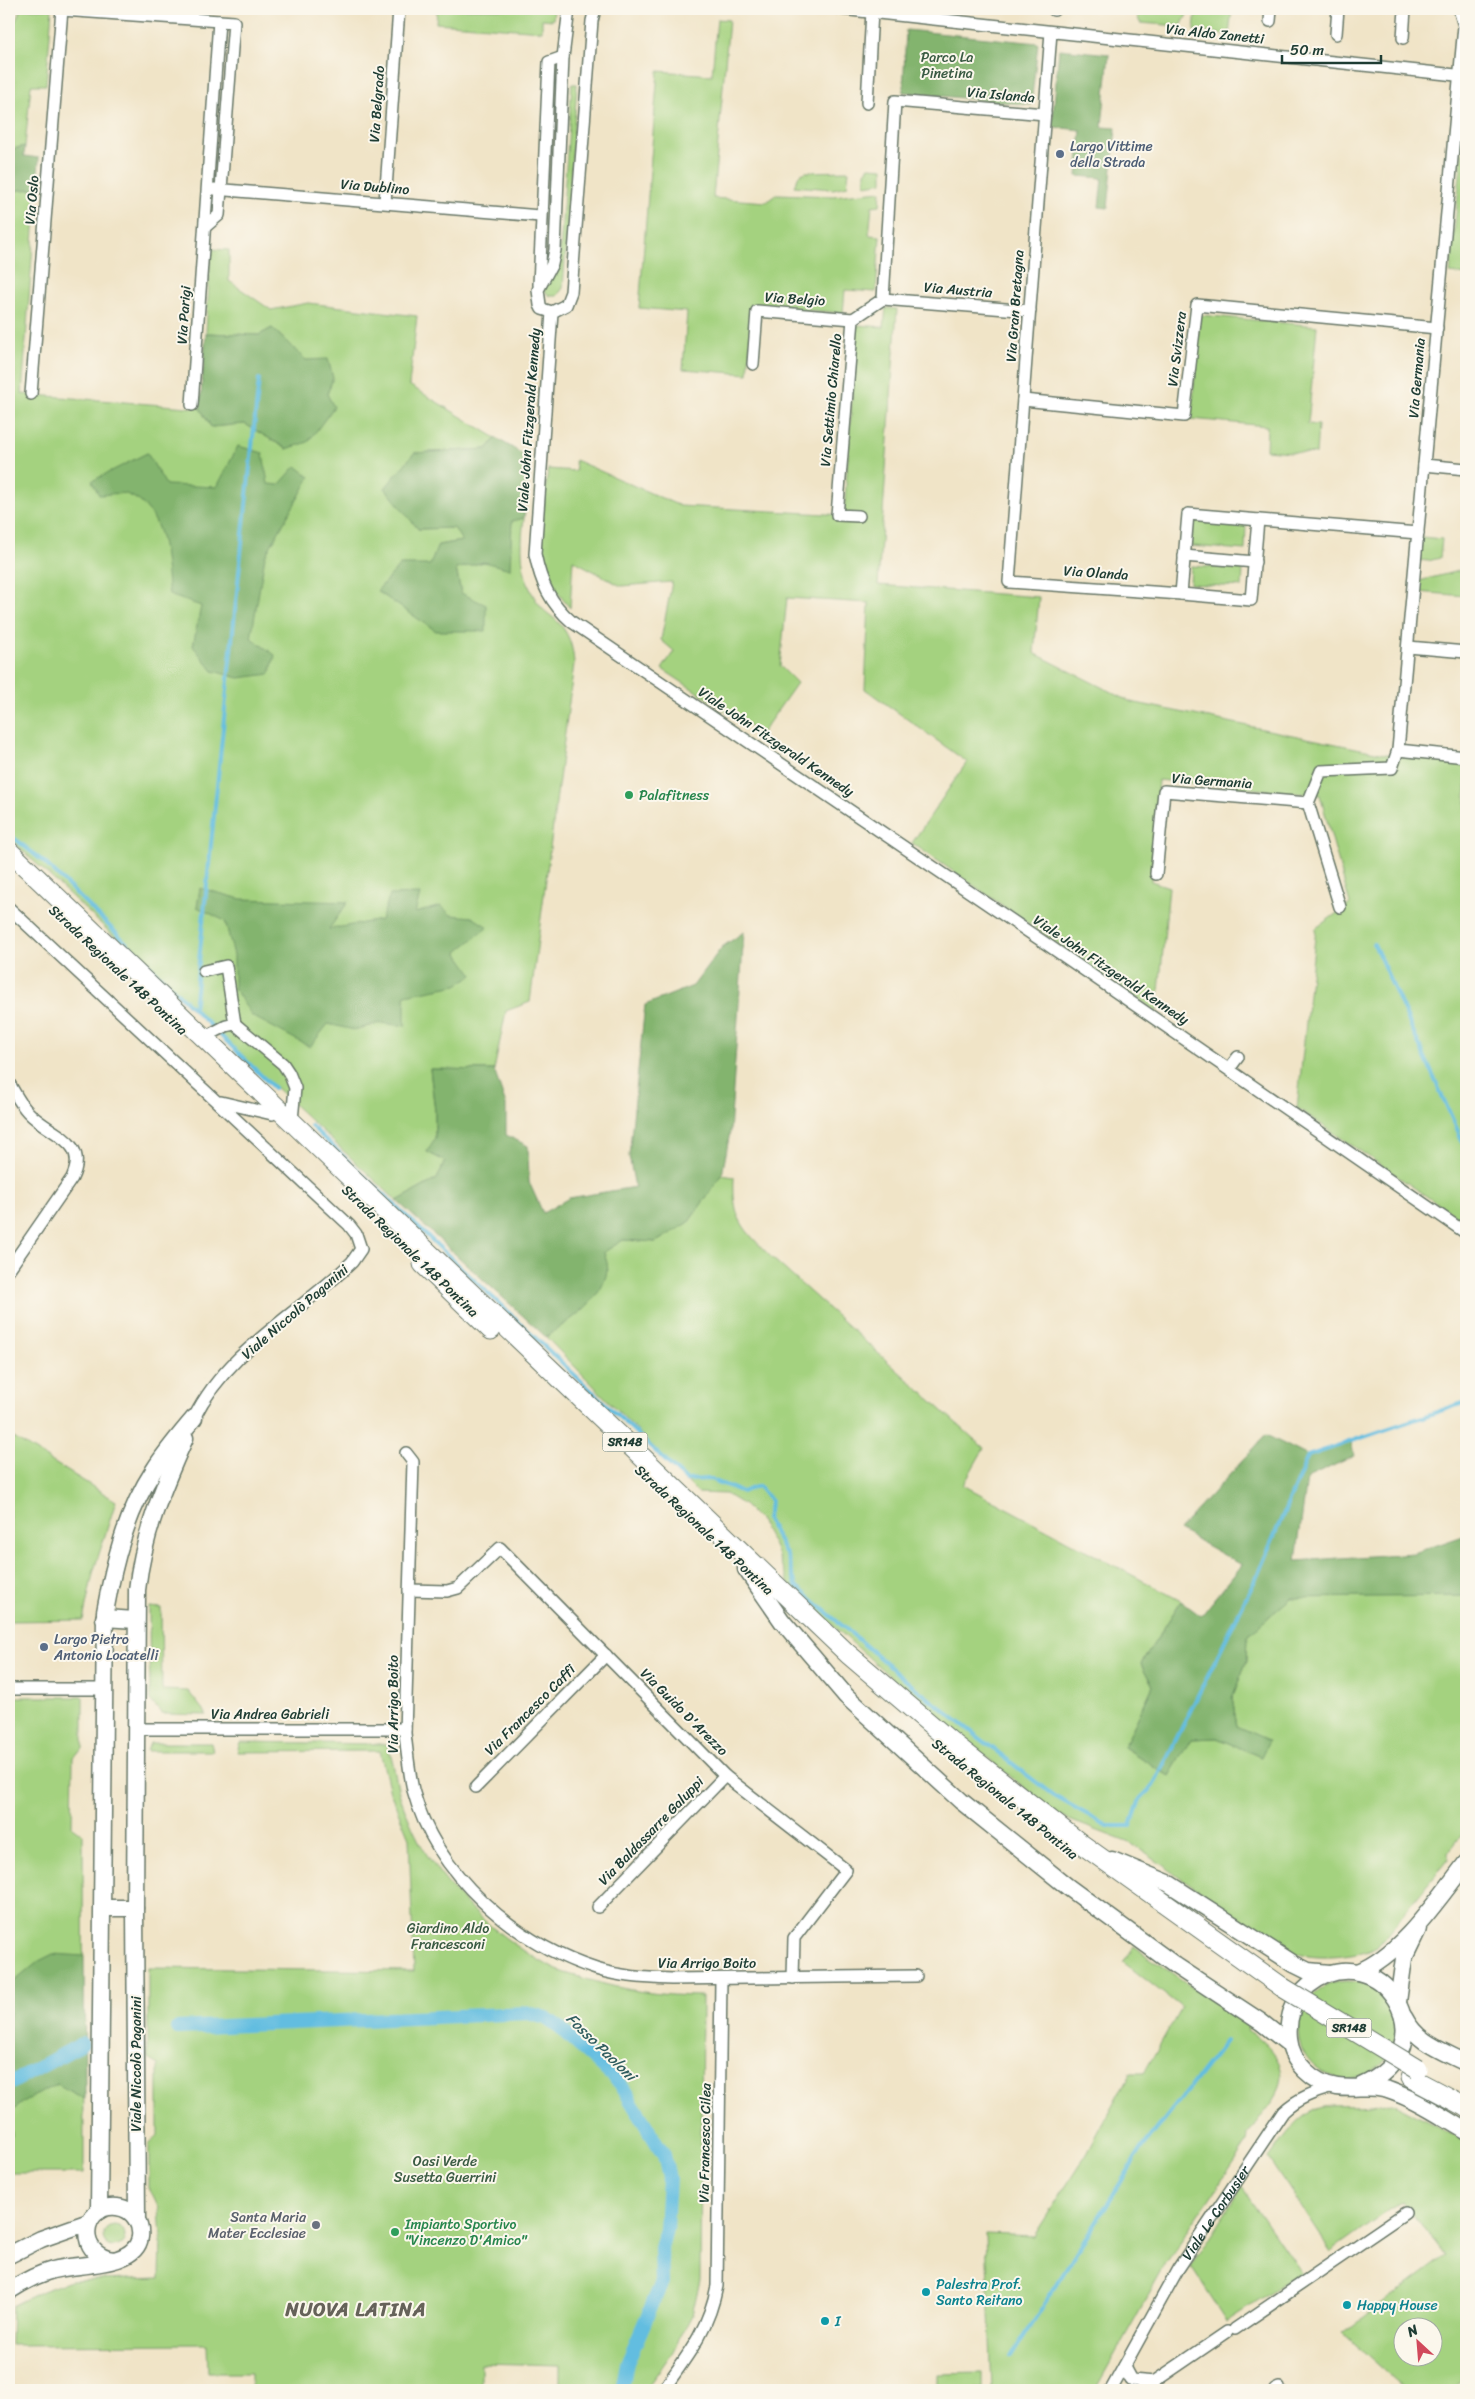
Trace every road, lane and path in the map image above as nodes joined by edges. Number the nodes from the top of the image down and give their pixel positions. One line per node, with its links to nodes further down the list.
1 (62, 9): 12 (street); 35 (street, Via Oslo)
2 (399, 9): 25 (street, Via Belgrado)
3 (569, 9): 17 (street)
4 (596, 9): 31 (street, Viale John Fitzgerald Kennedy)
5 (841, 9): 10 (street, Via Aldo Zanetti)
6 (1270, 9): 13 (street)
7 (1338, 9): 15 (street)
8 (1405, 9): 16 (street)
9 (1459, 9): 18 (street, Via Germania)
10 (872, 12): 11 (street, Via Aldo Zanetti); 19 (street)
11 (901, 12): 14 (street, Via Aldo Zanetti)
12 (219, 21): 20 (street, Via Parigi); 21 (street)
13 (1270, 21)
14 (1051, 32): 18 (street, Via Aldo Zanetti); 22 (street, Via Gran Bretagna)
15 (1336, 34)
16 (1402, 38)
17 (563, 57): 26 (street, Viale John Fitzgerald Kennedy); 28 (street)
18 (1463, 76): 33 (street, Via Germania)
19 (867, 103)
20 (213, 114): 21 (street); 23 (street, Via Parigi)
21 (227, 114): 24 (street)
22 (1044, 114): 29 (street, Via Islanda); 30 (street, Via Gran Bretagna)
23 (208, 188): 24 (street, Via Dublino); 27 (street, Via Parigi)
24 (222, 190): 25 (street, Via Dublino); 27 (street)
25 (385, 202): 26 (street, Via Dublino)
26 (540, 216): 28 (street, Viale John Fitzgerald Kennedy)
27 (205, 227): 37 (street, Via Parigi)
28 (538, 285): 31 (street, Viale John Fitzgerald Kennedy)
29 (883, 299): 30 (street, Via Austria); 32 (street, Via Settimio Chiarello)
30 (1030, 311): 36 (street, Via Gran Bretagna)
31 (552, 312): 61 (street, Viale John Fitzgerald Kennedy)
32 (853, 319): 34 (street, Via Belgio); 40 (street, Via Settimio Chiarello)
33 (1437, 328): 36 (street, Via Svizzera); 38 (street, Via Germania)
34 (753, 364)
35 (31, 394)
36 (1023, 400): 45 (street, Via Gran Bretagna)
37 (192, 406)
38 (1424, 465): 39 (street); 42 (street, Via Germania)
39 (1466, 469)
40 (860, 516)
41 (1258, 520): 42 (street); 43 (street); 44 (street, Via Olanda)
42 (1418, 533): 47 (street, Via Germania)
43 (1184, 556): 44 (street); 46 (street)
44 (1255, 562): 46 (street, Via Olanda)
45 (1009, 582): 46 (street, Via Olanda)
46 (1181, 594)
47 (1408, 647): 48 (street); 49 (street, Via Germania)
48 (1466, 652)
49 (1398, 750): 50 (street); 51 (street, Via Germania)
50 (1466, 757)
51 (1308, 803): 54 (street, Via Germania); 55 (street)
52 (9, 851): 59 (main road, Strada Regionale 148 Pontina / SR148)
53 (9, 868): 64 (main road, Strada Regionale 148 Pontina / SR148)
54 (1156, 874)
55 (1340, 907)
56 (9, 908): 63 (street)
57 (204, 971): 58 (street)
58 (230, 1025): 59 (street, Strada Regionale 148 Pontina); 65 (street)
59 (205, 1038): 65 (main road, Strada Regionale 148 Pontina / SR148)
60 (1238, 1057): 61 (street)
61 (1229, 1070): 66 (street, Viale John Fitzgerald Kennedy)
62 (9, 1083): 67 (street)
63 (219, 1102): 64 (street); 68 (street, Viale Niccolò Paganini)
64 (272, 1114): 70 (main road, Strada Regionale 148 Pontina / SR148)
65 (292, 1120): 81 (main road, Strada Regionale 148 Pontina / SR148)
66 (1466, 1232)
67 (9, 1269)
68 (194, 1418): 72 (street, Viale Niccolò Paganini); 73 (street, Viale Niccolò Paganini)
69 (406, 1453): 71 (street, Via Arrigo Boito)
70 (746, 1569): 92 (main road, Strada Regionale 148 Pontina / SR148); 94 (street)
71 (410, 1590): 74 (street, Via Guido D'Arezzo); 78 (street, Via Arrigo Boito)
72 (104, 1618): 73 (street); 76 (street, Viale Niccolò Paganini)
73 (136, 1620): 77 (street, Viale Niccolò Paganini)
74 (606, 1655): 79 (street, Via Guido D'Arezzo); 80 (street, Via Francesco Caffi)
75 (9, 1689): 76 (street)
76 (103, 1689): 84 (street, Viale Niccolò Paganini)
77 (136, 1729): 78 (street, Via Andrea Gabrieli); 85 (street, Viale Niccolò Paganini)
78 (405, 1729): 91 (street, Via Arrigo Boito)
79 (725, 1776): 83 (street, Via Baldassarre Galuppi); 90 (street, Via Guido D'Arezzo)
80 (476, 1787)
81 (1080, 1843): 88 (street); 92 (main road, Strada Regionale 148 Pontina / SR148)
82 (1466, 1863): 86 (street)
83 (598, 1906)
84 (103, 1908): 85 (street); 103 (street, Viale Niccolò Paganini)
85 (135, 1908): 104 (street, Viale Niccolò Paganini)
86 (1422, 1920): 87 (street); 93 (street)
87 (1358, 1972): 88 (street); 93 (street)
88 (1330, 1973): 94 (street)
89 (916, 1976): 90 (street, Via Arrigo Boito)
90 (793, 1978): 91 (street, Via Arrigo Boito)
91 (721, 1979): 110 (street, Via Francesco Cilea)
92 (1280, 1991): 96 (main road, Strada Regionale 148 Pontina / SR148)
93 (1401, 2009): 95 (street); 97 (street)
94 (1289, 2044): 98 (street)
95 (1466, 2063)
96 (1414, 2073): 99 (main road, Strada Regionale 148 Pontina / SR148); 100 (main road, Strada Regionale 148 Pontina / SR148)
97 (1361, 2086): 98 (street); 101 (street)
98 (1334, 2087): 108 (street, Viale Le Corbusier)
99 (1466, 2096)
100 (1466, 2107)
101 (1466, 2131)
102 (1405, 2213): 109 (street)
103 (94, 2216): 104 (street); 105 (street); 106 (street, Viale Niccolò Paganini)
104 (137, 2220): 106 (street, Viale Niccolò Paganini)
105 (9, 2255)
106 (114, 2260): 107 (street, Viale Niccolò Paganini)
107 (9, 2291)
108 (1124, 2367): 109 (street); 111 (street, Viale Le Corbusier)
109 (1155, 2382): 112 (street)
110 (663, 2390)
111 (1111, 2390)
112 (1142, 2390)

